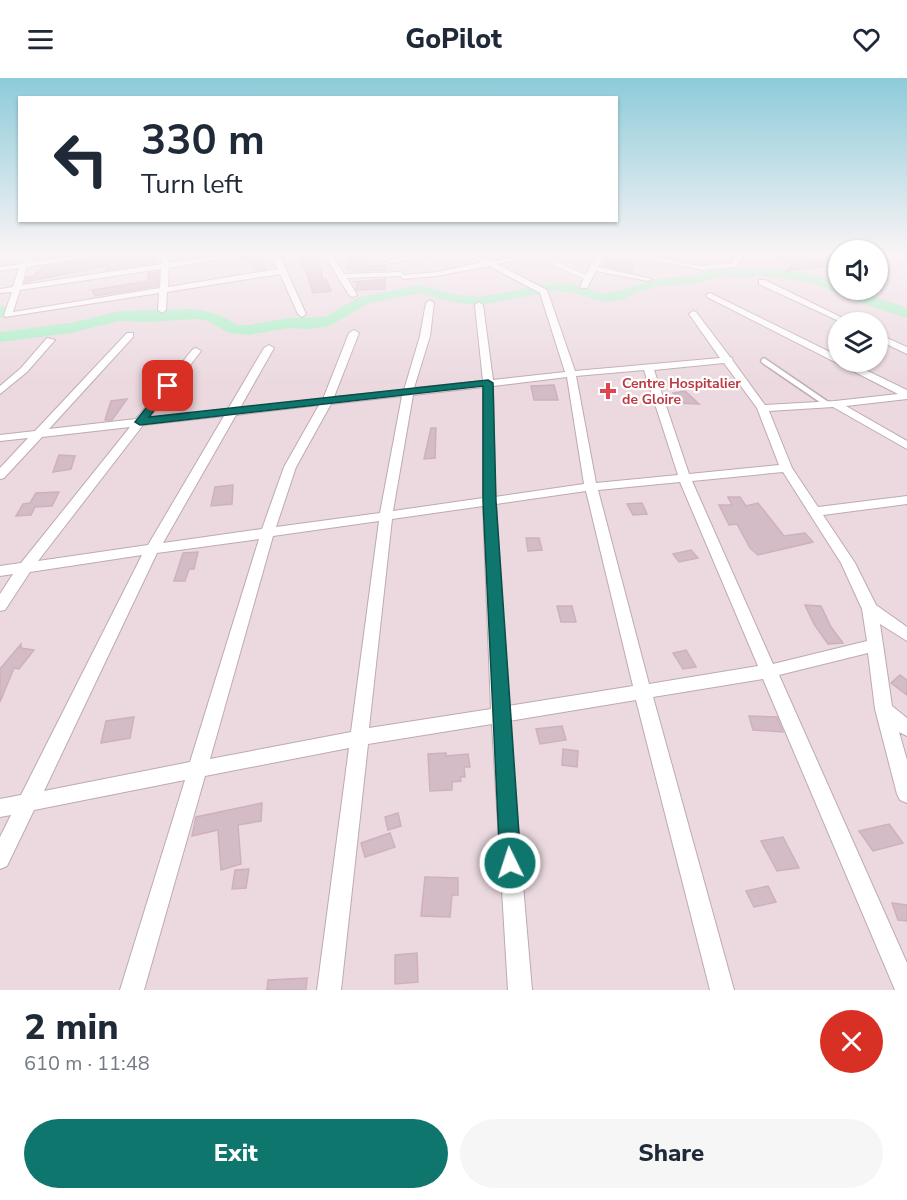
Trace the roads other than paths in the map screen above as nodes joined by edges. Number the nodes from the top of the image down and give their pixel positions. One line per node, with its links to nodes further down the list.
1 (14, 297): 2 (street)
2 (115, 297)
3 (164, 297): 10 (street)
4 (294, 297): 12 (street)
5 (542, 297): 26 (street)
6 (714, 297): 21 (street)
7 (793, 297): 11 (street)
8 (430, 303): 29 (street)
9 (480, 305): 27 (street)
10 (162, 310)
11 (828, 313)
12 (302, 314)
13 (693, 314): 22 (street)
14 (354, 333): 31 (street)
15 (130, 335): 36 (street)
16 (50, 340): 28 (street)
17 (888, 342): 20 (street)
18 (269, 348): 34 (street)
19 (196, 351): 35 (street)
20 (907, 351)
21 (828, 355)
22 (729, 360): 24 (street); 33 (street)
23 (764, 361): 32 (lane)
24 (648, 367): 26 (street); 41 (street)
25 (862, 372): 30 (street)
26 (571, 374): 27 (street); 42 (street)
27 (488, 383): 29 (street); 43 (street)
28 (0, 391)
29 (408, 392): 31 (street); 46 (street)
30 (907, 395): 32 (street)
31 (327, 401): 34 (street); 47 (street)
32 (831, 404): 33 (street); 38 (street)
33 (762, 408): 39 (street)
34 (232, 412): 35 (street); 48 (street)
35 (140, 422): 36 (street); 49 (street)
36 (39, 434): 37 (street); 40 (street)
37 (0, 438)
38 (907, 446)
39 (786, 468): 41 (street); 45 (street)
40 (0, 475)
41 (685, 479): 42 (street); 55 (street)
42 (591, 487): 43 (street); 56 (street)
43 (489, 501): 46 (street); 58 (street)
44 (904, 502): 45 (street)
45 (814, 512): 52 (street)
46 (386, 515): 47 (street); 60 (street)
47 (268, 532): 48 (street); 61 (street)
48 (152, 550): 49 (street); 63 (street)
49 (24, 569): 50 (street); 51 (street)
50 (0, 571)
51 (0, 606)
52 (870, 609): 53 (street); 54 (street)
53 (907, 635)
54 (874, 645): 55 (street); 57 (street)
55 (770, 671): 56 (street); 70 (street)
56 (643, 693): 58 (street); 69 (street)
57 (884, 709): 59 (street); 62 (street)
58 (500, 716): 60 (street); 68 (street)
59 (907, 728)
60 (358, 738): 61 (street); 67 (street)
61 (198, 768): 63 (street); 66 (street)
62 (907, 794)
63 (26, 802): 64 (street); 65 (street)
64 (0, 808)
65 (0, 859)
66 (132, 990)
67 (329, 990)
68 (520, 990)
69 (722, 990)
70 (907, 990)

